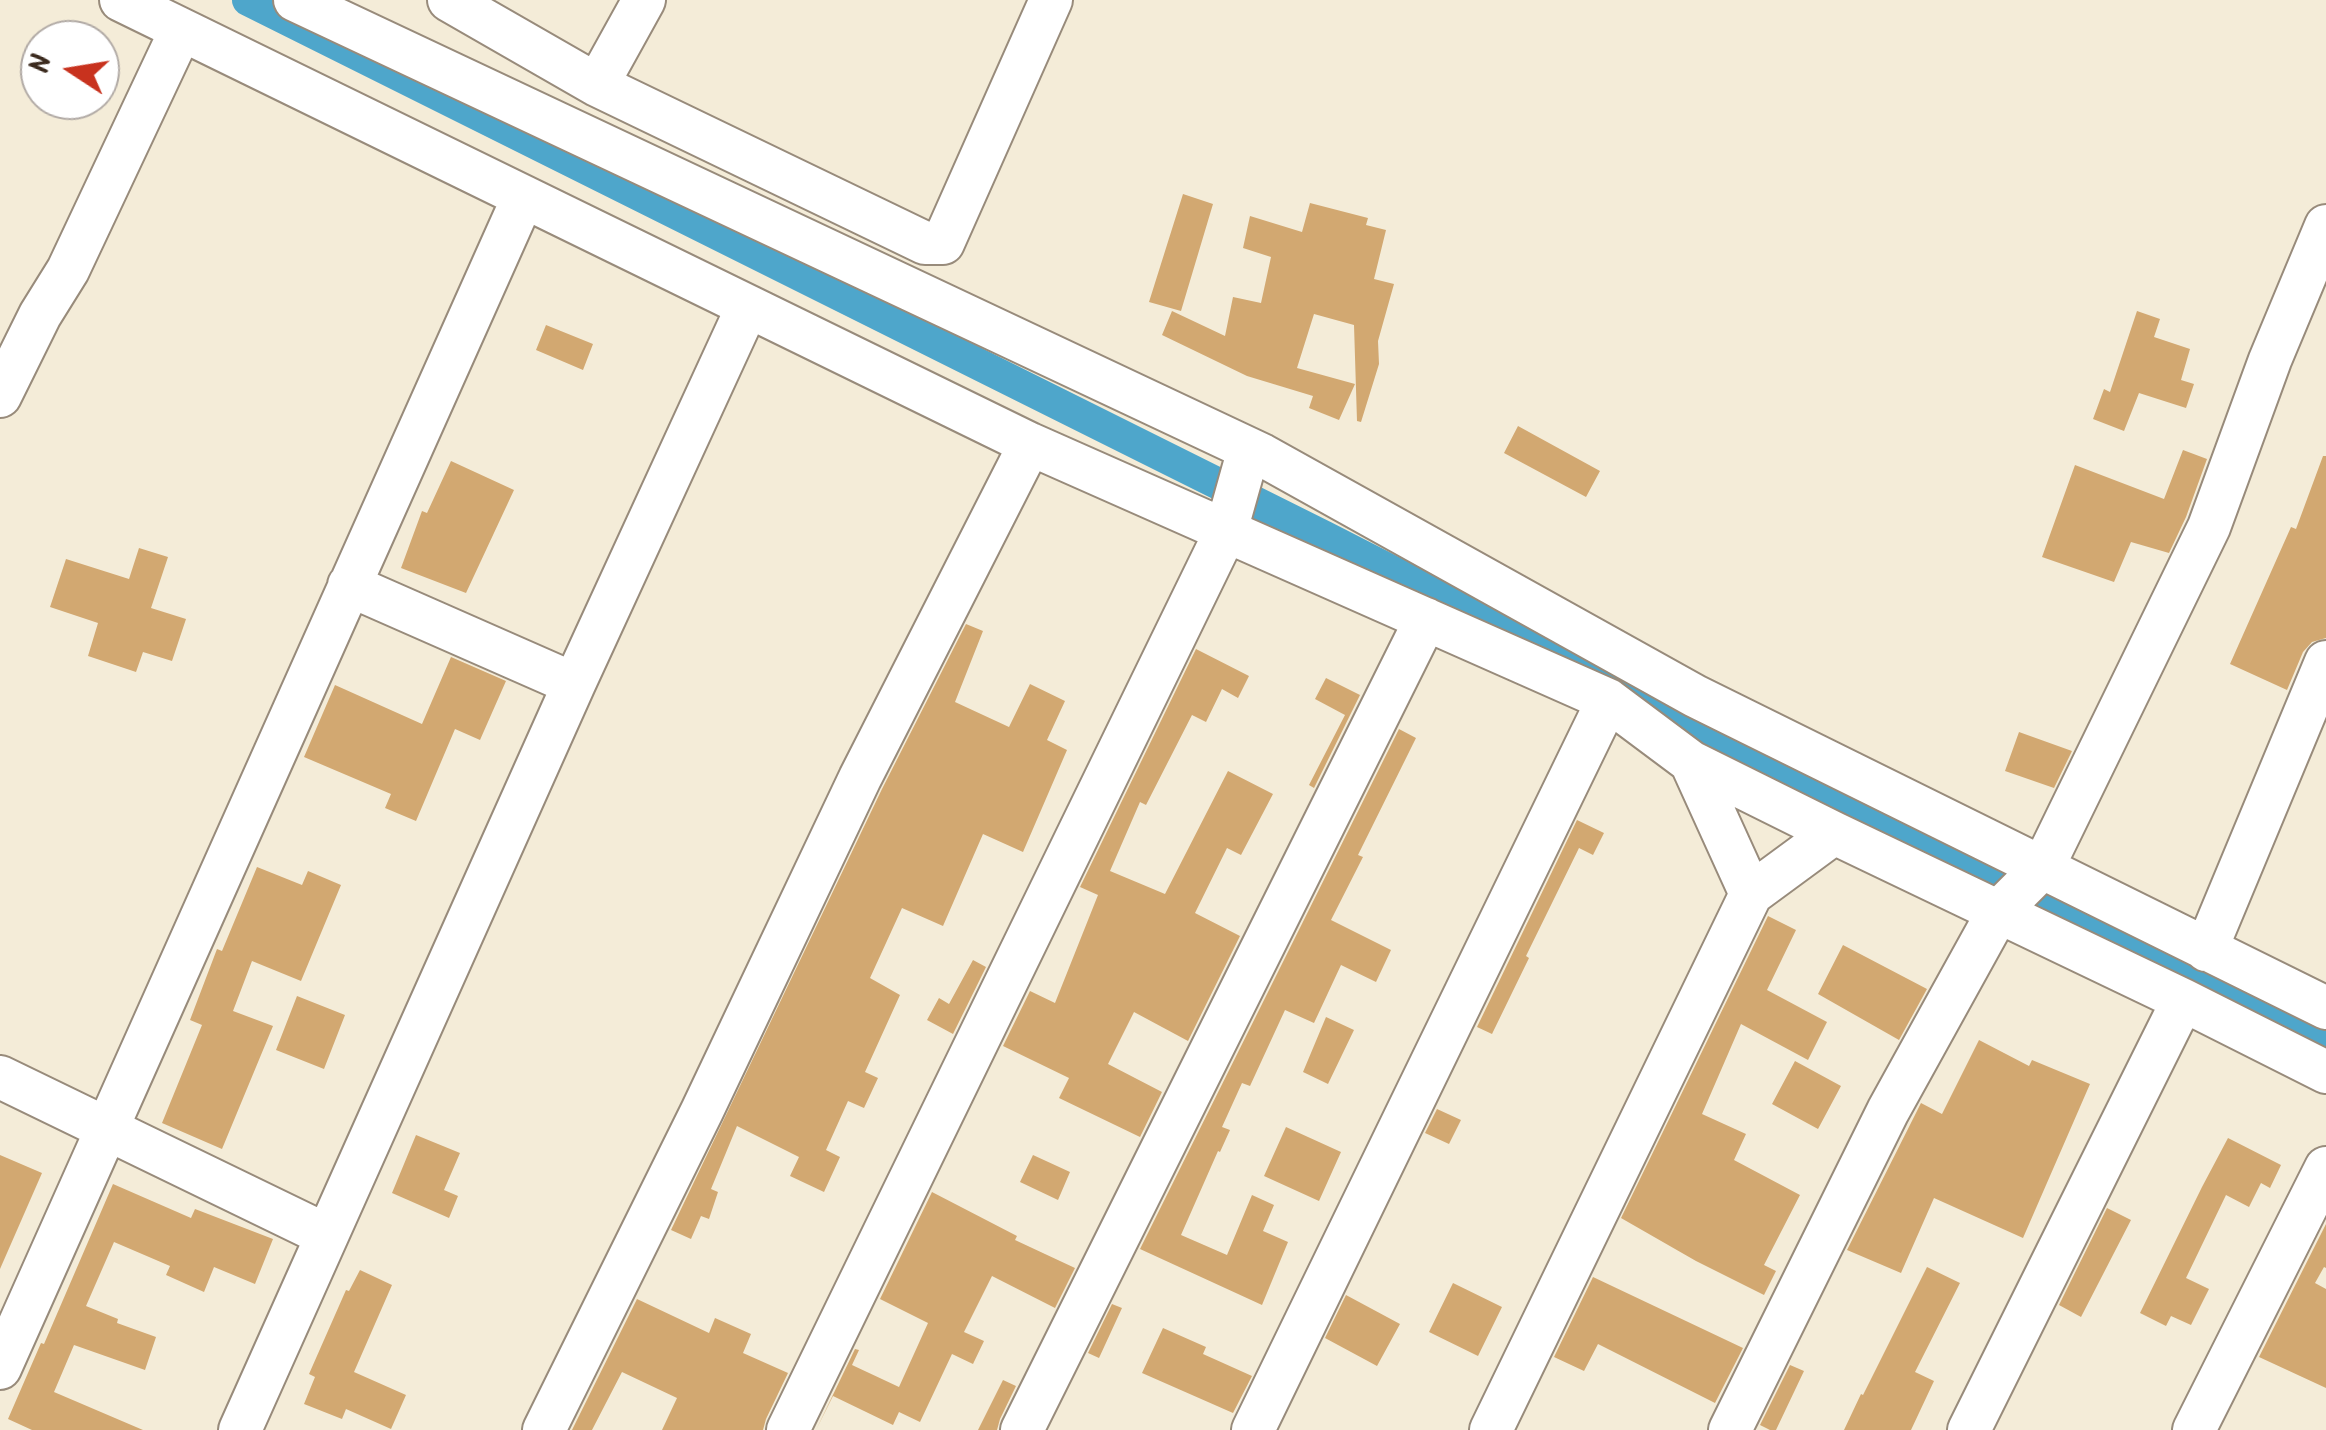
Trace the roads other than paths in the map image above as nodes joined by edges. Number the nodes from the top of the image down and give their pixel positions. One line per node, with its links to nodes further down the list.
1 (121, 0): 6 (street)
2 (295, 0): 13 (street)
3 (449, 0): 7 (street)
4 (644, 0): 7 (street)
5 (1051, 0): 7 (street)
6 (181, 30): 8 (street); 11 (street)
7 (597, 86)
8 (524, 198): 10 (street); 15 (street)
9 (2326, 226): 22 (street)
10 (747, 308): 12 (street); 18 (street)
11 (0, 396)
12 (1030, 444): 14 (street); 35 (street)
13 (1250, 449): 14 (street); 22 (street)
14 (1226, 530): 16 (street); 36 (street)
15 (349, 585): 18 (street); 30 (street)
16 (1426, 619): 19 (street); 37 (street)
17 (2326, 662): 25 (street)
18 (574, 684): 32 (street)
19 (1608, 700): 20 (street); 38 (street)
20 (1691, 762): 21 (street); 23 (street)
21 (1834, 833): 23 (street); 24 (street)
22 (2043, 867): 24 (street); 25 (street)
23 (1752, 894): 39 (street)
24 (1998, 912): 26 (street); 40 (street)
25 (2206, 950): 27 (street)
26 (2183, 1000): 28 (street); 41 (street)
27 (2326, 1008)
28 (2326, 1072)
29 (0, 1077): 30 (street)
30 (106, 1129): 32 (street); 33 (street)
31 (2326, 1168): 42 (street)
32 (326, 1235): 34 (street)
33 (0, 1368)
34 (240, 1430)
35 (544, 1430)
36 (788, 1430)
37 (1022, 1430)
38 (1253, 1430)
39 (1491, 1430)
40 (1730, 1430)
41 (1968, 1430)
42 (2194, 1430)

